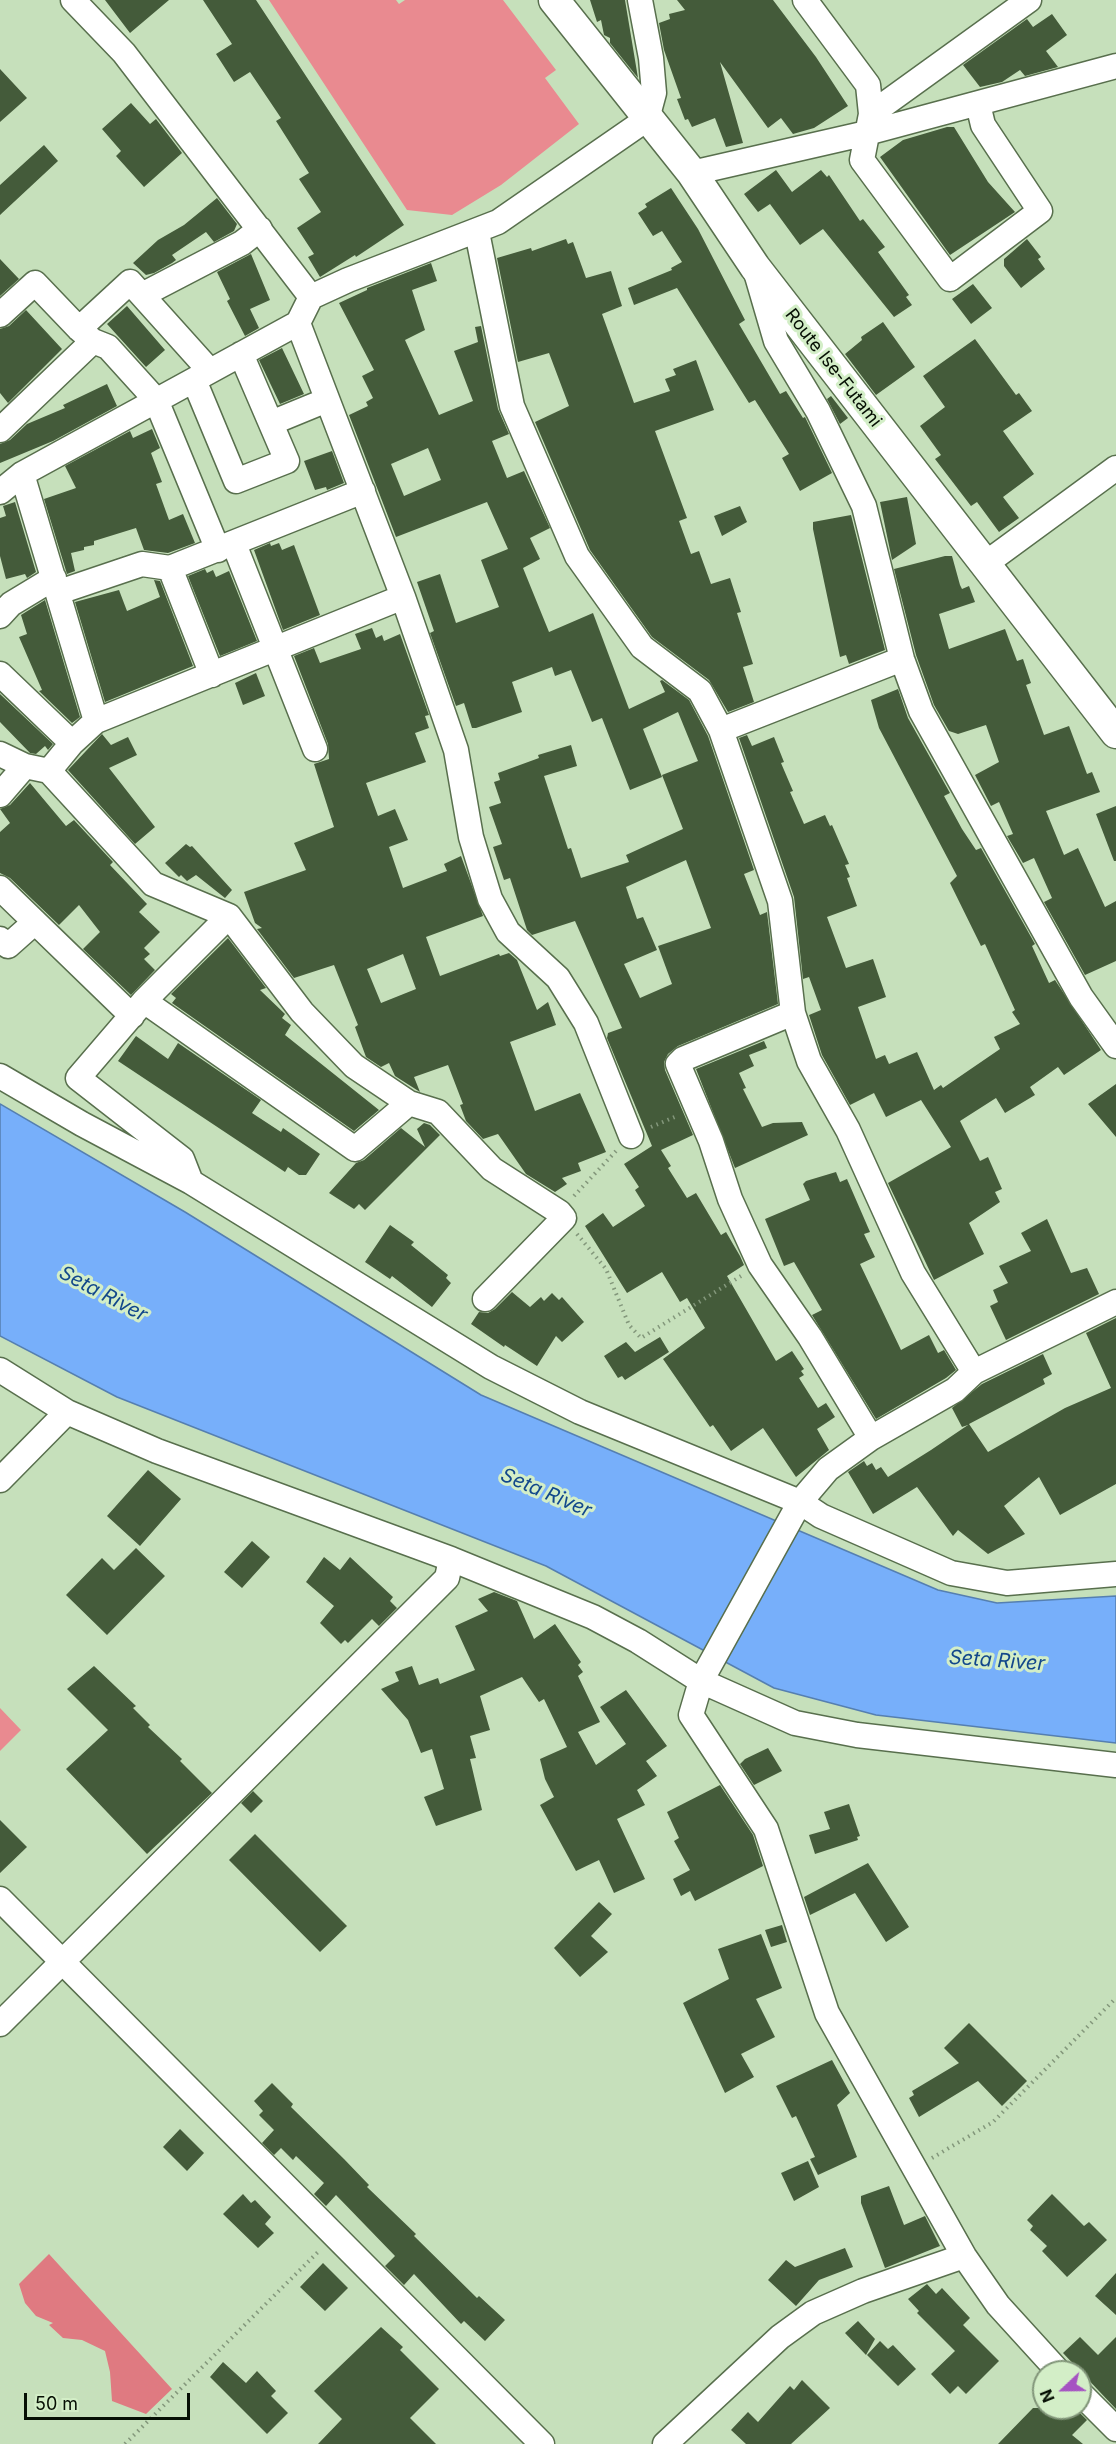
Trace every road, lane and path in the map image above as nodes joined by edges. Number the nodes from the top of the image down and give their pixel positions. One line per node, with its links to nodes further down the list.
1 (73, 0): 11 (street)
2 (554, 0): 8 (main road, Route Ise-Futami)
3 (640, 0): 8 (street)
4 (806, 0): 9 (street)
5 (1029, 0): 9 (street)
6 (1116, 66): 7 (street)
7 (978, 104): 9 (street); 9 (street)
8 (647, 119): 10 (main road, Route Ise-Futami); 12 (street)
9 (869, 124): 10 (street)
10 (692, 172): 13 (main road, Route Ise-Futami)
11 (260, 229): 14 (street); 15 (street)
12 (477, 232): 15 (street); 40 (street)
13 (755, 267): 30 (main road, Route Ise-Futami); 36 (street)
14 (144, 294): 18 (street); 20 (street)
15 (310, 297): 17 (street)
16 (0, 315): 18 (street)
17 (298, 323): 19 (street); 22 (street)
18 (86, 335): 21 (street); 24 (street)
19 (241, 354): 20 (street); 23 (street)
20 (202, 376): 21 (street); 23 (street)
21 (156, 400): 26 (street); 29 (street)
22 (327, 400): 23 (street); 27 (street)
23 (271, 423)
24 (0, 430)
25 (1116, 468): 30 (street)
26 (22, 474): 28 (street); 32 (street)
27 (363, 491): 29 (street); 33 (street)
28 (0, 492)
29 (226, 547): 31 (street); 35 (street)
30 (985, 564): 41 (main road, Route Ise-Futami)
31 (170, 568): 32 (street); 38 (street)
32 (57, 585): 34 (street); 39 (street)
33 (403, 597): 35 (street); 56 (street)
34 (0, 616)
35 (274, 648): 38 (street); 43 (street)
36 (902, 659): 40 (street); 53 (street)
37 (0, 674): 42 (street)
38 (212, 675): 39 (street)
39 (96, 721): 42 (street)
40 (721, 730): 52 (street)
41 (1116, 733)
42 (72, 743): 45 (street)
43 (315, 749)
44 (0, 754): 45 (street)
45 (37, 768): 46 (street); 48 (street)
46 (0, 795)
47 (0, 888): 49 (street)
48 (229, 916): 51 (street); 55 (street)
49 (35, 922): 50 (street); 51 (street)
50 (0, 939)
51 (138, 1009): 55 (street); 57 (street)
52 (793, 1013): 59 (street); 63 (street)
53 (1116, 1046)
54 (0, 1076): 57 (street)
55 (409, 1103): 58 (street)
56 (631, 1136)
57 (191, 1182): 67 (street)
58 (564, 1218): 59 (path); 60 (street)
59 (760, 1265): 65 (street)
60 (484, 1299)
61 (1116, 1302): 63 (street)
62 (0, 1370): 64 (street)
63 (975, 1372): 65 (street)
64 (67, 1412): 66 (street); 68 (street)
65 (871, 1438): 67 (street)
66 (0, 1480)
67 (800, 1502): 69 (street); 70 (street)
68 (451, 1559): 70 (street); 73 (street)
69 (1116, 1574)
70 (703, 1678): 71 (street); 76 (street)
71 (1116, 1765)
72 (0, 1899): 73 (street)
73 (64, 1963): 75 (street); 77 (street)
74 (1116, 1998): 76 (path)
75 (0, 2024)
76 (915, 2166): 78 (street)
77 (335, 2235): 82 (path); 83 (street)
78 (963, 2256): 79 (street); 84 (street)
79 (1048, 2360)
80 (1092, 2405): 81 (street)
81 (1116, 2429)
82 (125, 2444)
83 (542, 2444)
84 (665, 2444)

